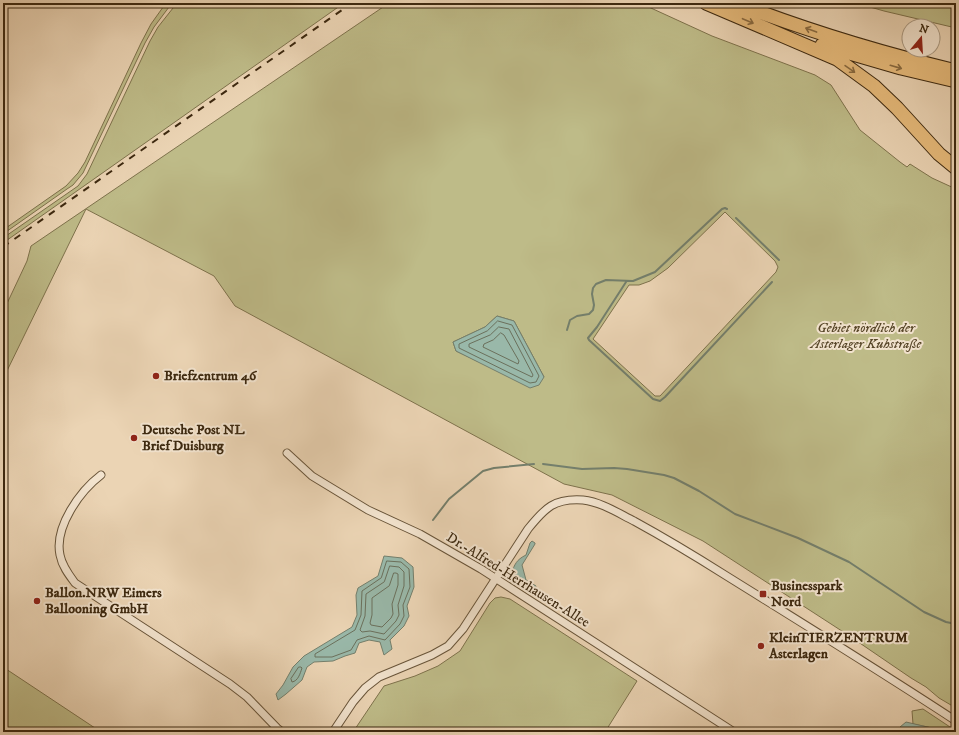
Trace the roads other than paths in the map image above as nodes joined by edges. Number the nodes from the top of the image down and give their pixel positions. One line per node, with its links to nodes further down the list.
1 (706, 3): 3 (highway, one-way to 3)
2 (736, 3): 4 (highway, one-way to 2)
3 (765, 28): 5 (highway, one-way to 5); 6 (highway, one-way to 6)
4 (956, 71)
5 (956, 81)
6 (956, 168)
7 (287, 453): 9 (street, Dr.-Alfred-Herrhausen-Allee)
8 (101, 475): 11 (street)
9 (496, 579): 10 (street); 12 (street); 13 (street, Dr.-Alfred-Herrhausen-Allee)
10 (956, 720)
11 (282, 732)
12 (333, 732)
13 (734, 732)

